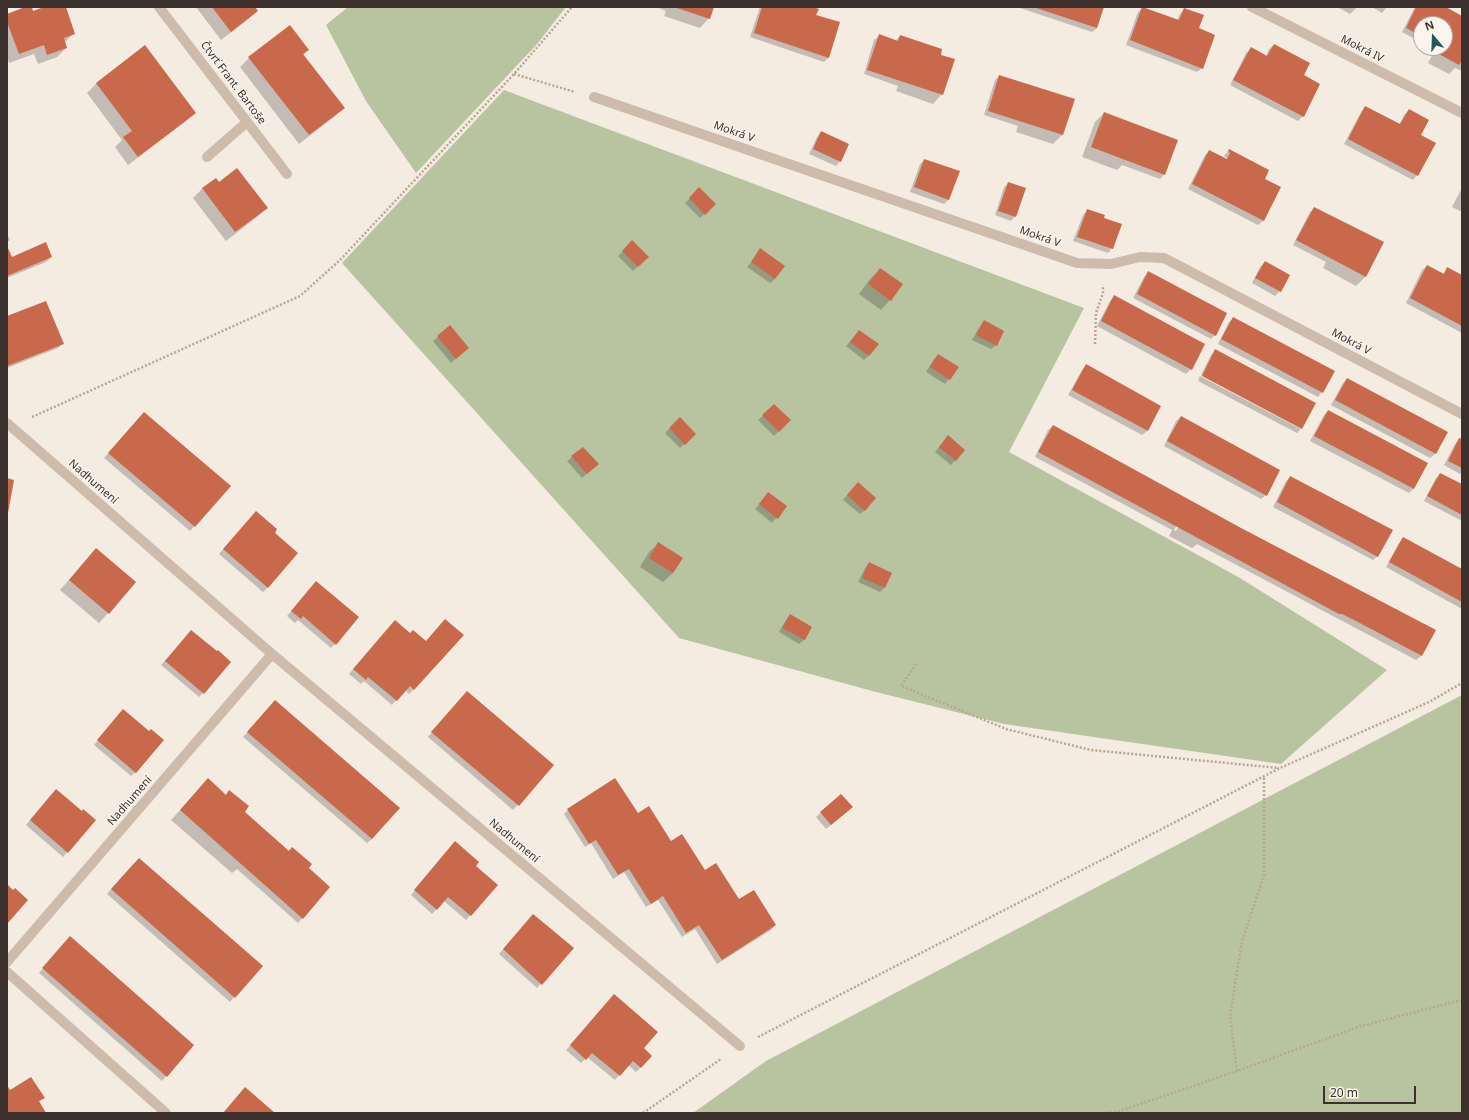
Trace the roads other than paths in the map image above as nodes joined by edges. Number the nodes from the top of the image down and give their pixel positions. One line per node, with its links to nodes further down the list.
1 (159, 7): 5 (street, Čtvrť Frant. Bartoše)
2 (1252, 7): 4 (street, Mokrá IV)
3 (594, 97): 8 (street, Mokrá V)
4 (1462, 113)
5 (247, 122): 6 (street); 7 (street, Čtvrť Frant. Bartoše)
6 (207, 157)
7 (287, 174)
8 (1462, 414)
9 (7, 423): 10 (street, Nadhumení)
10 (272, 654): 11 (street, Nadhumení); 13 (street, Nadhumení)
11 (7, 962)
12 (7, 972): 14 (street)
13 (740, 1046)
14 (166, 1113)

